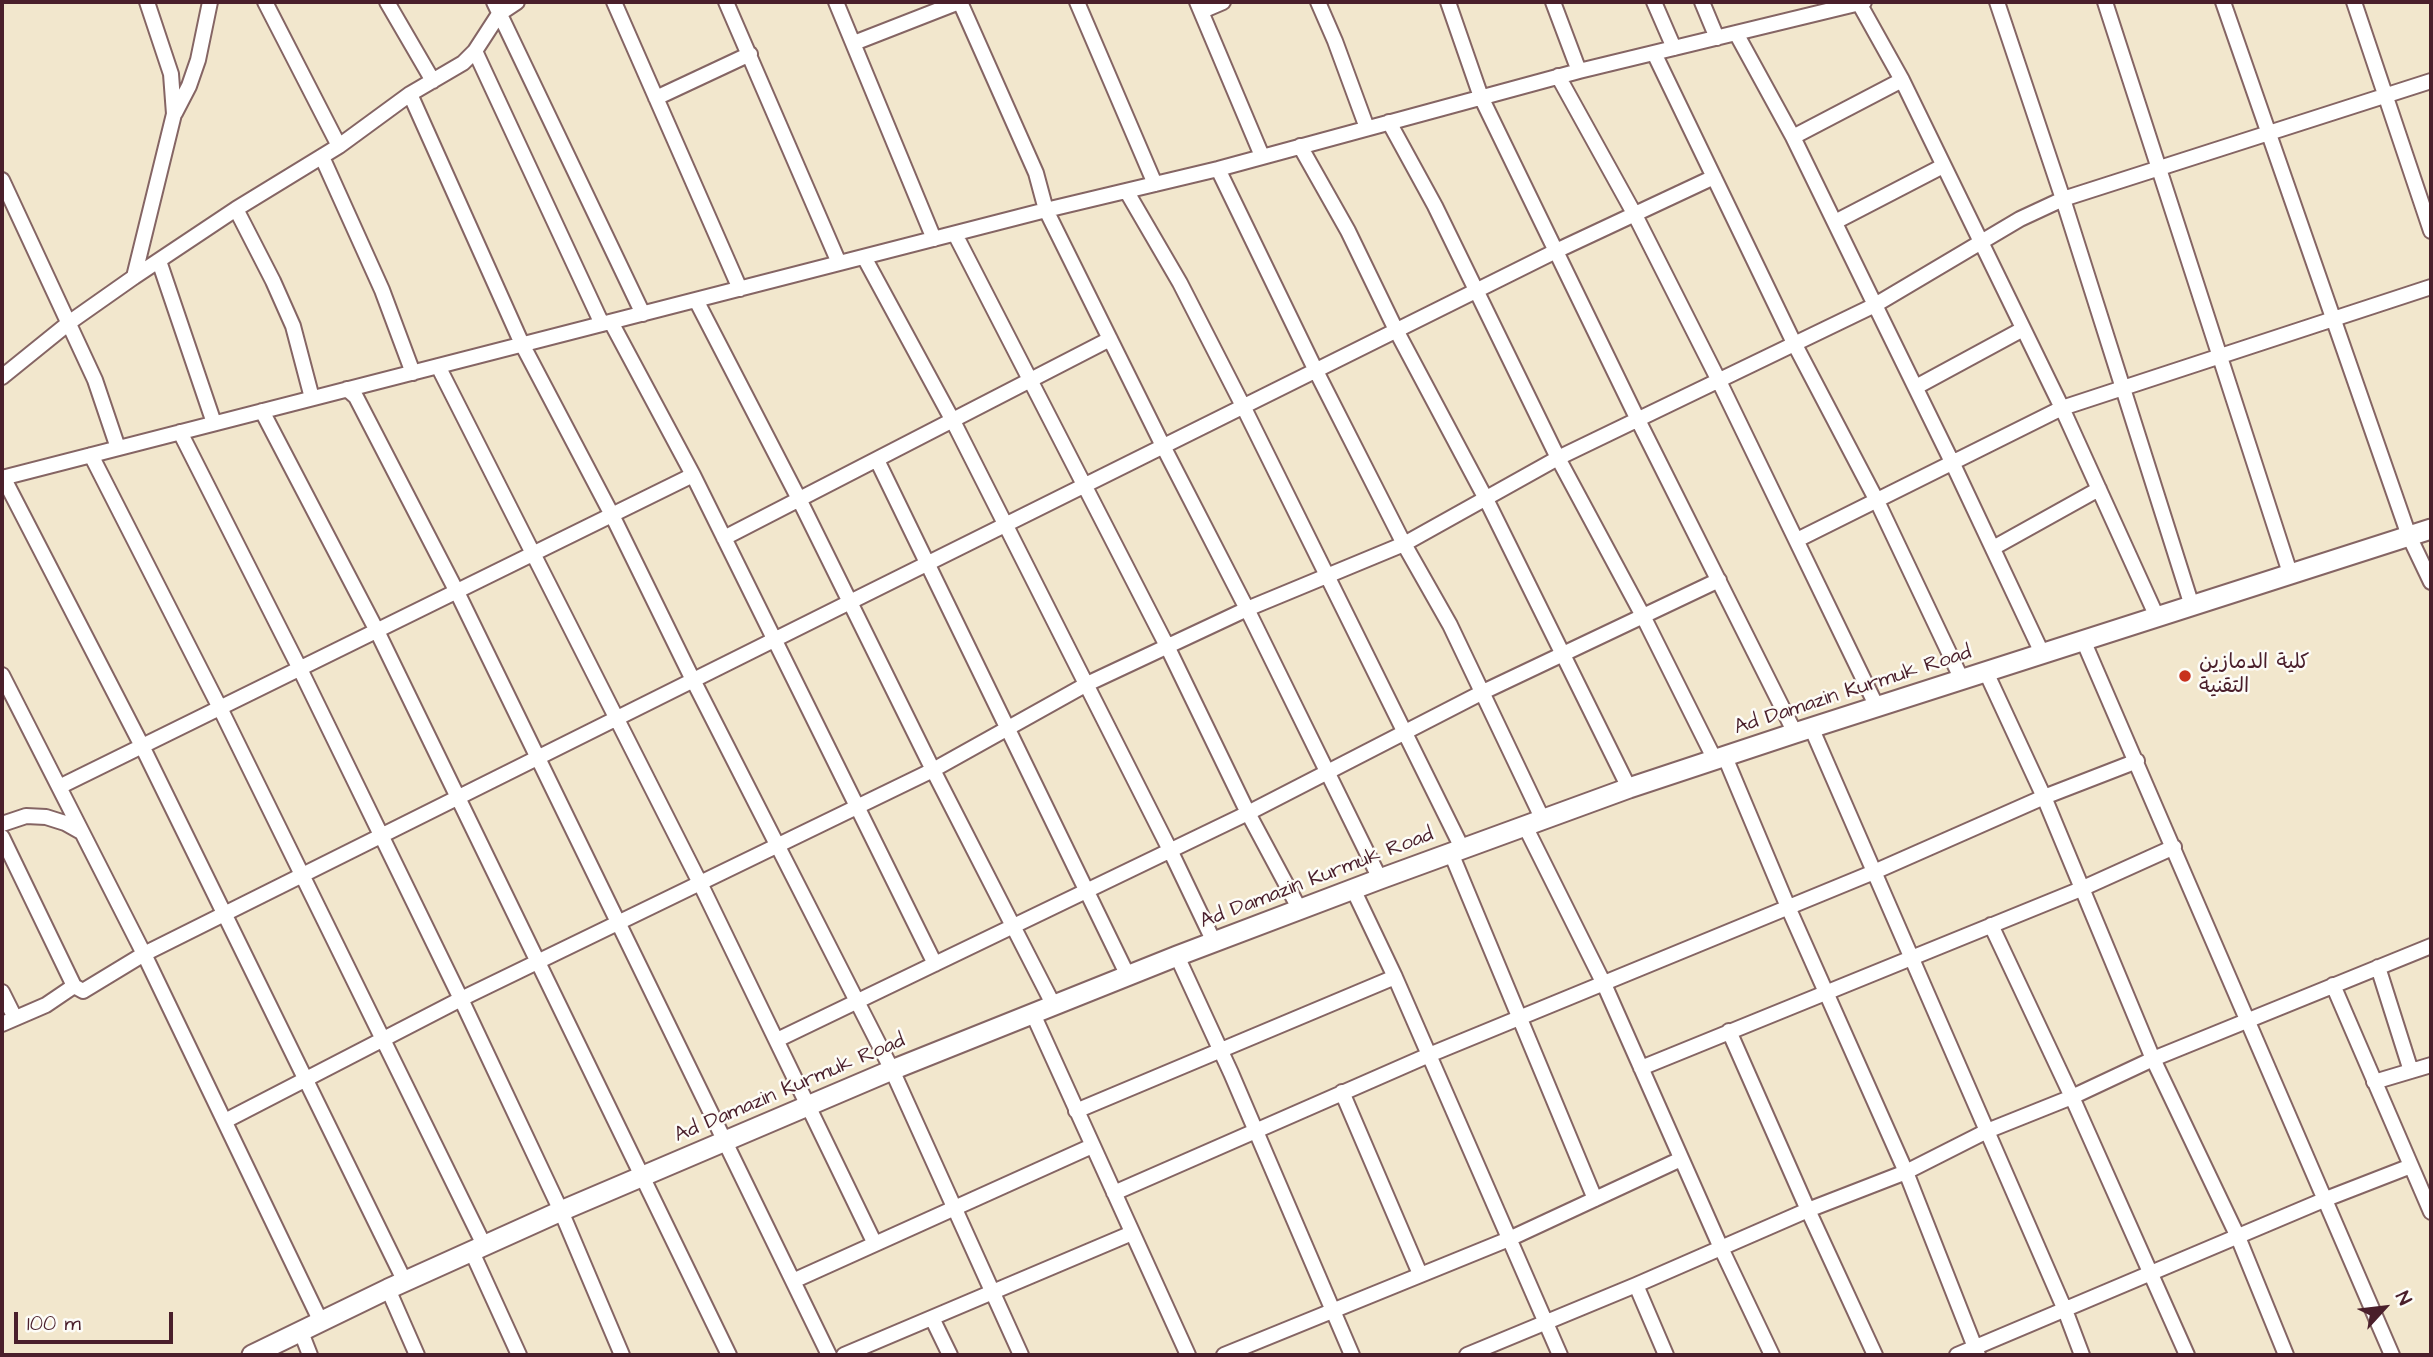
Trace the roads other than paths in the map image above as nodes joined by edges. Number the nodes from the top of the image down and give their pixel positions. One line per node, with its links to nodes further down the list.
1 (147, 2): 41 (street)
2 (210, 2): 41 (street)
3 (387, 2): 35 (street)
4 (517, 2): 23 (street)
5 (614, 2): 39 (street)
6 (726, 2): 31 (street)
7 (835, 2): 27 (street)
8 (959, 2): 27 (street); 59 (street)
9 (1077, 2): 55 (street)
10 (1223, 2): 22 (street)
11 (1318, 2): 43 (street)
12 (1448, 2): 40 (street)
13 (1553, 2): 32 (street)
14 (1654, 2): 28 (street)
15 (1702, 2): 26 (street)
16 (1861, 2): 24 (street); 34 (street)
17 (1997, 2): 57 (street)
18 (2105, 2): 51 (street)
19 (2223, 2): 44 (street)
20 (2354, 2): 38 (street)
21 (266, 3): 46 (street)
22 (1200, 7): 48 (street)
23 (496, 8): 29 (street); 76 (street)
24 (1807, 8): 25 (street)
25 (1736, 33): 26 (street); 45 (street)
26 (1717, 38): 28 (street)
27 (854, 43): 64 (street)
28 (1674, 48): 30 (street)
29 (475, 51): 35 (street); 79 (street)
30 (1654, 53): 32 (street); 53 (street)
31 (750, 54): 39 (street); 69 (street)
32 (1579, 71): 33 (street)
33 (1558, 76): 40 (street); 60 (street)
34 (1902, 80): 45 (street); 50 (street)
35 (433, 81): 37 (street)
36 (2431, 81): 38 (street)
37 (410, 94): 46 (street); 84 (street)
38 (2386, 96): 44 (street); 62 (street)
39 (656, 97): 72 (street)
40 (1481, 97): 42 (street); 66 (street)
41 (174, 114): 70 (street)
42 (1389, 122): 43 (street); 73 (street)
43 (1367, 128): 47 (street)
44 (2270, 132): 51 (street); 77 (street)
45 (1793, 137): 61 (street)
46 (339, 146): 49 (street)
47 (1300, 146): 48 (street); 81 (street)
48 (1262, 156): 52 (street)
49 (322, 157): 58 (street); 88 (street)
50 (1943, 166): 61 (street); 65 (street)
51 (2160, 168): 57 (street); 85 (street)
52 (1218, 169): 55 (street); 87 (street)
53 (1714, 177): 60 (street); 83 (street)
54 (2, 180): 78 (street)
55 (1155, 184): 56 (street)
56 (1128, 192): 59 (street); 96 (street)
57 (2063, 200): 65 (street); 93 (street)
58 (236, 209): 68 (street); 95 (street)
59 (1046, 210): 63 (street); 82 (street)
60 (1635, 215): 66 (street); 90 (street)
61 (1835, 222): 75 (street)
62 (2431, 231)
63 (955, 234): 64 (street); 91 (street)
64 (934, 239): 67 (street)
65 (1980, 243): 75 (street); 80 (street)
66 (1556, 251): 73 (street); 99 (street)
67 (864, 257): 69 (street); 100 (street)
68 (159, 261): 70 (street); 101 (street)
69 (839, 263): 72 (street)
70 (134, 277): 78 (street)
71 (2431, 287): 77 (street)
72 (740, 289): 74 (street)
73 (1476, 292): 81 (street); 106 (street)
74 (696, 300): 76 (street); 113 (street)
75 (1875, 305): 83 (street); 92 (street)
76 (643, 314): 79 (street)
77 (2334, 319): 85 (street); 119 (street)
78 (70, 323): 89 (street); 104 (street)
79 (607, 323): 84 (street); 109 (street)
80 (2023, 329): 92 (street); 97 (street)
81 (1396, 330): 87 (street); 114 (street)
82 (1110, 339): 91 (street); 103 (street)
83 (1794, 342): 90 (street); 115 (street)
84 (523, 344): 86 (street); 116 (street)
85 (2221, 355): 93 (street); 126 (street)
86 (438, 366): 88 (street); 124 (street)
87 (1315, 370): 96 (street); 122 (street)
88 (413, 373): 94 (street)
89 (2, 377)
90 (1718, 379): 99 (street); 121 (street)
91 (1031, 381): 100 (street); 111 (street)
92 (1916, 387): 108 (street)
93 (2122, 388): 97 (street); 132 (street)
94 (346, 389): 95 (street); 130 (street)
95 (312, 398): 98 (street)
96 (1243, 406): 103 (street); 127 (street)
97 (2062, 408): 108 (street); 112 (street)
98 (262, 411): 101 (street); 136 (street)
99 (1638, 420): 106 (street); 128 (street)
100 (953, 421): 107 (street); 117 (street)
101 (214, 423): 102 (street)
102 (180, 432): 104 (street); 142 (street)
103 (1163, 446): 111 (street); 133 (street)
104 (118, 448): 105 (street)
105 (91, 455): 110 (street); 150 (street)
106 (1558, 458): 114 (street); 134 (street)
107 (877, 460): 113 (street); 125 (street)
108 (1952, 462): 115 (street); 123 (street)
109 (693, 475): 116 (street); 120 (street)
110 (2, 478): 155 (street)
111 (1083, 486): 117 (street); 139 (street)
112 (2099, 489): 123 (street); 135 (street)
113 (799, 499): 120 (street); 131 (street)
114 (1486, 499): 122 (street); 141 (street)
115 (1877, 501): 121 (street); 146 (street)
116 (612, 515): 124 (street); 145 (street)
117 (1006, 524): 125 (street); 147 (street)
118 (2431, 529): 119 (highway, Ad Damazin Kurmuk Road)
119 (2410, 536): 126 (highway, Ad Damazin Kurmuk Road); 129 (street)
120 (724, 538): 137 (street)
121 (1797, 540): 149 (street)
122 (1404, 544): 127 (street); 148 (street)
123 (1993, 548): 140 (street)
124 (532, 554): 130 (street); 151 (street)
125 (927, 563): 131 (street); 152 (street)
126 (2290, 573): 132 (highway, Ad Damazin Kurmuk Road)
127 (1327, 575): 133 (street); 154 (street)
128 (1719, 580): 134 (street); 153 (street)
129 (2431, 582)
130 (457, 592): 136 (street); 156 (street)
131 (850, 602): 137 (street); 159 (street)
132 (2192, 606): 135 (highway, Ad Damazin Kurmuk Road)
133 (1247, 609): 139 (street); 160 (street)
134 (1643, 616): 141 (street); 157 (street)
135 (2157, 617): 138 (highway, Ad Damazin Kurmuk Road)
136 (377, 631): 142 (street); 163 (street)
137 (774, 640): 145 (street); 165 (street)
138 (2083, 640): 140 (highway, Ad Damazin Kurmuk Road); 158 (street)
139 (1167, 646): 147 (street); 166 (street)
140 (2042, 653): 143 (highway, Ad Damazin Kurmuk Road)
141 (1562, 654): 148 (street); 162 (street)
142 (300, 668): 150 (street); 170 (street)
143 (1986, 672): 146 (highway, Ad Damazin Kurmuk Road); 164 (street)
144 (2, 675): 161 (street)
145 (693, 680): 151 (street); 172 (street)
146 (1962, 680): 149 (highway, Ad Damazin Kurmuk Road)
147 (1087, 684): 152 (street); 174 (street)
148 (1483, 692): 154 (street); 167 (street)
149 (1877, 707): 153 (highway, Ad Damazin Kurmuk Road)
150 (220, 708): 155 (street); 177 (street)
151 (616, 719): 156 (street); 179 (street)
152 (1008, 728): 159 (street); 182 (street)
153 (1803, 730): 157 (highway, Ad Damazin Kurmuk Road); 176 (street)
154 (1405, 734): 160 (street); 175 (street)
155 (142, 746): 161 (street); 185 (street)
156 (537, 758): 163 (street); 186 (street)
157 (1720, 758): 162 (highway, Ad Damazin Kurmuk Road); 183 (street)
158 (2137, 761): 164 (street); 173 (street)
159 (933, 770): 165 (street); 188 (street)
160 (1328, 774): 166 (street); 178 (street)
161 (60, 787): 169 (street)
162 (1629, 788): 167 (highway, Ad Damazin Kurmuk Road)
163 (459, 797): 170 (street); 194 (street)
164 (2044, 797): 176 (street); 181 (street)
165 (857, 807): 172 (street); 195 (street)
166 (1248, 813): 174 (street); 184 (street)
167 (1534, 823): 175 (highway, Ad Damazin Kurmuk Road); 199 (street)
168 (2, 824): 169 (street)
169 (81, 832): 191 (street)
170 (382, 836): 177 (street); 204 (street)
171 (2, 837): 201 (street)
172 (778, 846): 179 (street); 205 (street)
173 (2174, 848): 181 (street); 209 (street)
174 (1170, 850): 182 (street); 189 (street)
175 (1456, 850): 178 (highway, Ad Damazin Kurmuk Road); 208 (street)
176 (1874, 872): 183 (street); 193 (street)
177 (303, 876): 185 (street); 212 (street)
178 (1380, 879): 180 (highway, Ad Damazin Kurmuk Road)
179 (700, 883): 186 (street); 213 (street)
180 (1353, 889): 184 (highway, Ad Damazin Kurmuk Road); 198 (street)
181 (2081, 889): 187 (street); 216 (street)
182 (1087, 890): 188 (street); 197 (street)
183 (1788, 907): 199 (street); 203 (street)
184 (1300, 910): 189 (highway, Ad Damazin Kurmuk Road)
185 (225, 915): 191 (street); 221 (street)
186 (617, 923): 194 (street); 230 (street)
187 (1992, 925): 193 (street); 224 (street)
188 (1013, 926): 195 (street); 206 (street)
189 (1214, 942): 192 (highway, Ad Damazin Kurmuk Road)
190 (2431, 946): 196 (street)
191 (144, 954): 201 (street); 227 (street)
192 (1177, 956): 197 (highway, Ad Damazin Kurmuk Road); 214 (street)
193 (1911, 957): 203 (street); 229 (street)
194 (539, 961): 204 (street); 235 (street)
195 (935, 964): 205 (street)
196 (2378, 967): 200 (street); 220 (street)
197 (1128, 976): 206 (highway, Ad Damazin Kurmuk Road)
198 (1395, 977): 214 (street); 215 (street)
199 (1604, 984): 208 (street); 218 (street)
200 (2333, 985): 209 (street); 222 (street)
201 (74, 986): 210 (street)
202 (2, 992): 210 (street)
203 (1825, 992): 211 (street); 234 (street)
204 (461, 999): 212 (street); 241 (street)
205 (856, 1003): 213 (street); 219 (street)
206 (1054, 1006): 207 (highway, Ad Damazin Kurmuk Road)
207 (1033, 1014): 219 (highway, Ad Damazin Kurmuk Road); 226 (street)
208 (1521, 1018): 215 (street); 237 (street)
209 (2249, 1020): 216 (street); 238 (street)
210 (9, 1021)
211 (1730, 1031): 218 (street); 240 (street)
212 (383, 1039): 221 (street); 248 (street)
213 (777, 1040): 225 (street)
214 (1220, 1051): 226 (street); 228 (street)
215 (1429, 1055): 223 (street); 245 (street)
216 (2153, 1059): 224 (street); 244 (street)
217 (2431, 1065): 220 (street)
218 (1641, 1068): 232 (street)
219 (892, 1070): 225 (highway, Ad Damazin Kurmuk Road); 239 (street)
220 (2412, 1071): 222 (street)
221 (306, 1079): 227 (street); 252 (street)
222 (2374, 1082): 233 (street)
223 (1342, 1093): 228 (street); 249 (street)
224 (2072, 1097): 229 (street); 250 (street)
225 (808, 1106): 230 (highway, Ad Damazin Kurmuk Road); 246 (street)
226 (1076, 1111): 231 (street)
227 (225, 1121): 258 (street)
228 (1254, 1130): 236 (street); 255 (street)
229 (1987, 1131): 234 (street); 256 (street)
230 (725, 1141): 235 (highway, Ad Damazin Kurmuk Road); 251 (street)
231 (1092, 1146): 236 (street); 239 (street)
232 (1682, 1159): 237 (street); 247 (street)
233 (2411, 1166): 238 (street); 242 (street)
234 (1906, 1172): 240 (street); 261 (street)
235 (643, 1176): 241 (highway, Ad Damazin Kurmuk Road); 267 (street)
236 (1114, 1193): 243 (street)
237 (1595, 1199): 245 (street)
238 (2326, 1199): 244 (street); 284 (street)
239 (955, 1208): 246 (street); 254 (street)
240 (1808, 1210): 247 (street); 279 (street)
241 (561, 1212): 248 (highway, Ad Damazin Kurmuk Road); 266 (street)
242 (2431, 1212)
243 (1132, 1233): 254 (street); 272 (street)
244 (2238, 1237): 250 (street); 283 (street)
245 (1508, 1238): 249 (street); 259 (street)
246 (875, 1244): 251 (street)
247 (1721, 1248): 253 (street); 278 (street)
248 (479, 1249): 252 (highway, Ad Damazin Kurmuk Road); 265 (street)
249 (1420, 1274): 255 (street)
250 (2150, 1274): 256 (street); 282 (street)
251 (793, 1281): 268 (street)
252 (397, 1285): 258 (highway, Ad Damazin Kurmuk Road); 264 (street)
253 (1636, 1285): 259 (street); 277 (street)
254 (993, 1292): 257 (street); 271 (street)
255 (1332, 1309): 273 (street); 274 (street)
256 (2065, 1310): 261 (street); 281 (street)
257 (932, 1318): 269 (street); 270 (street)
258 (321, 1322): 260 (highway, Ad Damazin Kurmuk Road)
259 (1545, 1323): 275 (street); 276 (street)
260 (300, 1332): 262 (highway, Ad Damazin Kurmuk Road); 263 (street)
261 (1977, 1351): 280 (street)
262 (251, 1355)
263 (310, 1355)
264 (417, 1355)
265 (519, 1355)
266 (622, 1355)
267 (729, 1355)
268 (829, 1355)
269 (844, 1355)
270 (950, 1355)
271 (1021, 1355)
272 (1188, 1355)
273 (1224, 1355)
274 (1352, 1355)
275 (1467, 1355)
276 (1560, 1355)
277 (1666, 1355)
278 (1772, 1355)
279 (1875, 1355)
280 (1956, 1355)
281 (2082, 1355)
282 (2187, 1355)
283 (2286, 1355)
284 (2392, 1355)

